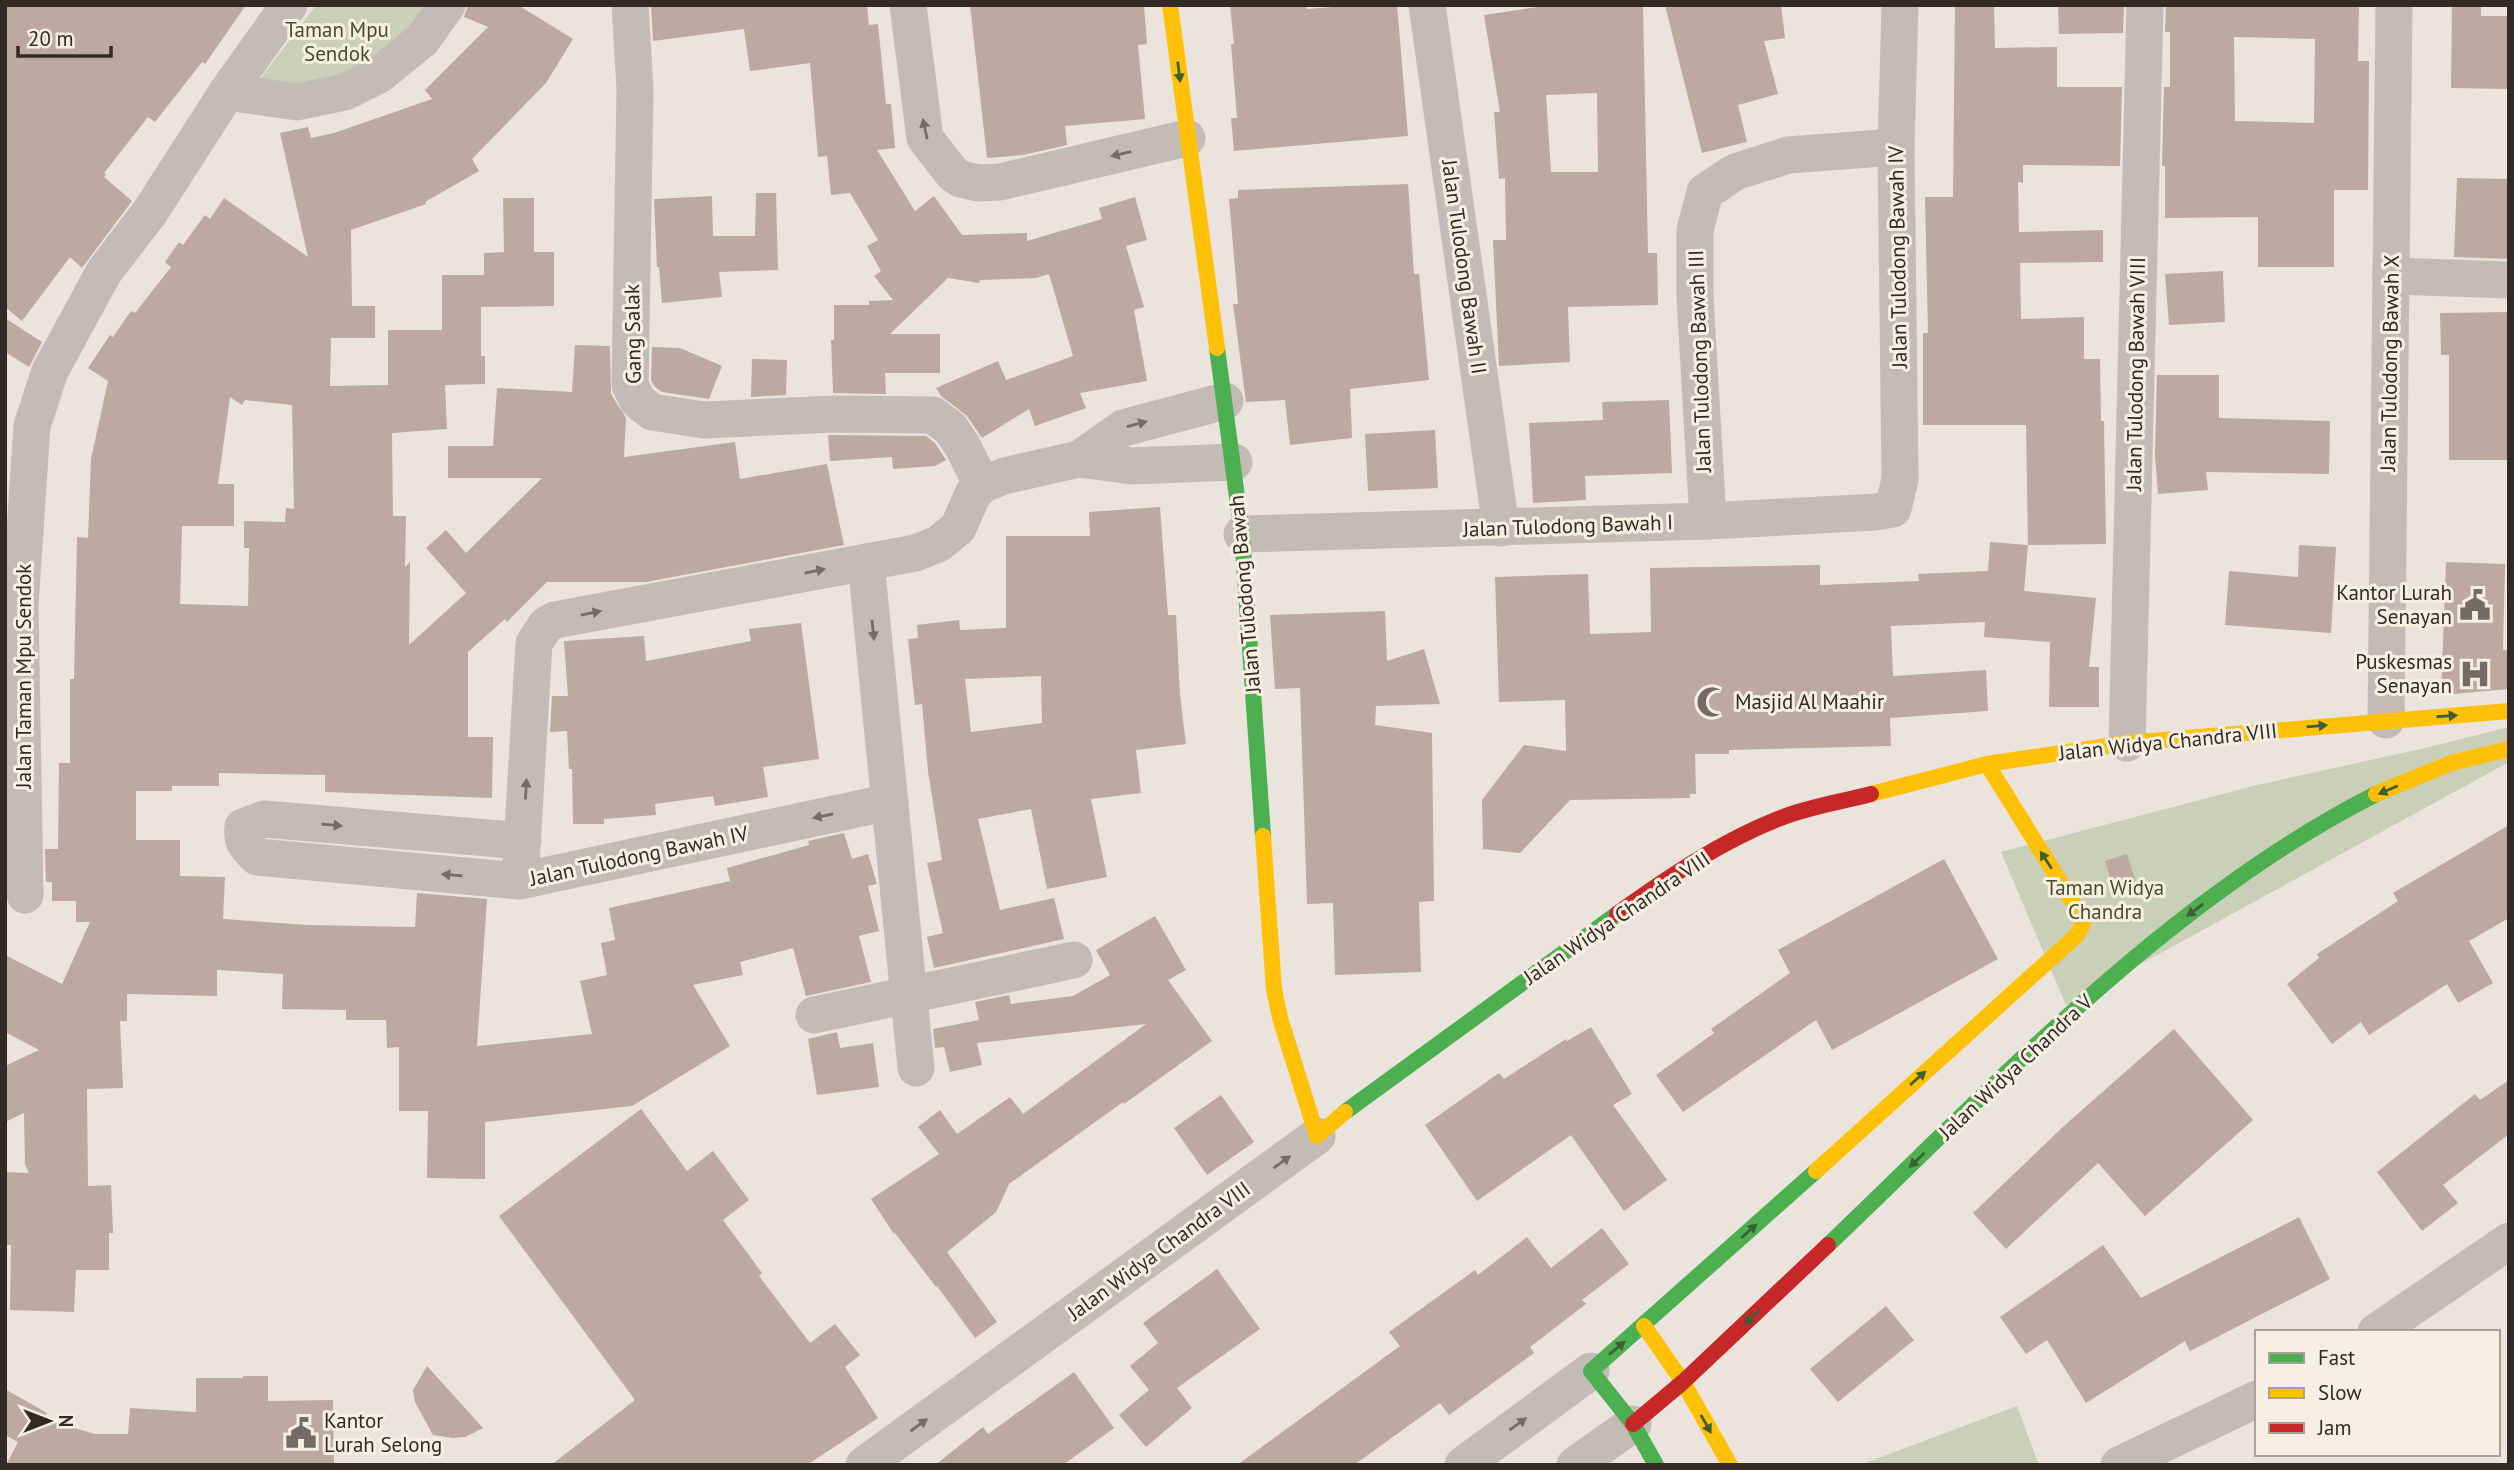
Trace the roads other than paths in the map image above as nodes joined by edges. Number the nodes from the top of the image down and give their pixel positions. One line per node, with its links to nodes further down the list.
1 (289, 5): 10 (street, Jalan Taman Mpu Sendok)
2 (447, 5): 10 (street)
3 (630, 5): 18 (street, Gang Salak)
4 (908, 5): 11 (street, one-way to 4)
5 (1170, 5): 11 (street, Jalan Tulodong Bawah, one-way to 11)
6 (1427, 5): 21 (street, Jalan Tulodong Bawah II)
7 (1900, 5): 12 (street, Jalan Tulodong Bawah IV)
8 (2145, 5): 27 (street, Jalan Tulodong Bawah VIII)
9 (2394, 5): 13 (street, Jalan Tulodong Bawah X)
10 (227, 92): 24 (street, Jalan Taman Mpu Sendok)
11 (1187, 138): 15 (street, Jalan Tulodong Bawah)
12 (1896, 147): 19 (street, Jalan Tulodong Bawah IV); 20 (street, Jalan Tulodong Bawah III)
13 (2391, 276): 14 (street); 26 (street, Jalan Tulodong Bawah X)
14 (2509, 280)
15 (1225, 401): 16 (street, one-way to 15); 17 (street, Jalan Tulodong Bawah)
16 (1079, 459): 17 (street); 18 (street)
17 (1234, 462): 22 (street, Jalan Tulodong Bawah)
18 (982, 485): 23 (street, Jalan Tulodong Bawah IV)
19 (1893, 509): 20 (street, Jalan Tulodong Bawah I)
20 (1708, 522): 21 (street, Jalan Tulodong Bawah I)
21 (1501, 528): 22 (street, Jalan Tulodong Bawah I)
22 (1242, 534): 39 (street, Jalan Tulodong Bawah)
23 (866, 562): 31 (street, one-way to 31); 33 (street, Jalan Tulodong Bawah IV, one-way to 23)
24 (13, 606): 35 (street, Jalan Taman Mpu Sendok)
25 (2506, 716): 26 (street, Jalan Widya Chandra VIII, one-way to 25)
26 (2386, 720): 27 (street, Jalan Widya Chandra VIII, one-way to 26)
27 (2127, 743): 30 (street, Jalan Widya Chandra VIII)
28 (2509, 749): 47 (street, Jalan Widya Chandra V, one-way to 47)
29 (1987, 764): 30 (street, Jalan Widya Chandra VIII); 32 (street); 42 (street, Jalan Widya Chandra VIII)
30 (2016, 771): 32 (street)
31 (890, 802): 34 (street, Jalan Tulodong Bawah IV, one-way to 34); 37 (street)
32 (2013, 808): 44 (street, one-way to 32)
33 (523, 841): 34 (street, Jalan Tulodong Bawah IV); 34 (street, one-way to 33)
34 (520, 881)
35 (25, 895)
36 (1074, 960): 37 (street)
37 (909, 994): 38 (street); 41 (street)
38 (814, 1015)
39 (1291, 1051): 40 (street); 42 (street, Jalan Tulodong Bawah)
40 (1309, 1066)
41 (916, 1068)
42 (1317, 1136): 50 (street, Jalan Widya Chandra VIII, one-way to 42)
43 (2509, 1241): 45 (street)
44 (1644, 1326): 46 (street, one-way to 44); 47 (street)
45 (2378, 1330)
46 (1591, 1371): 49 (street); 51 (street, one-way to 46)
47 (1683, 1382): 49 (street, Jalan Widya Chandra V); 54 (street, one-way to 54)
48 (2255, 1400): 55 (street)
49 (1633, 1424): 52 (street, Jalan Widya Chandra V); 53 (street)
50 (864, 1465)
51 (1463, 1465)
52 (1576, 1465)
53 (1656, 1465)
54 (1730, 1465)
55 (2119, 1465)

